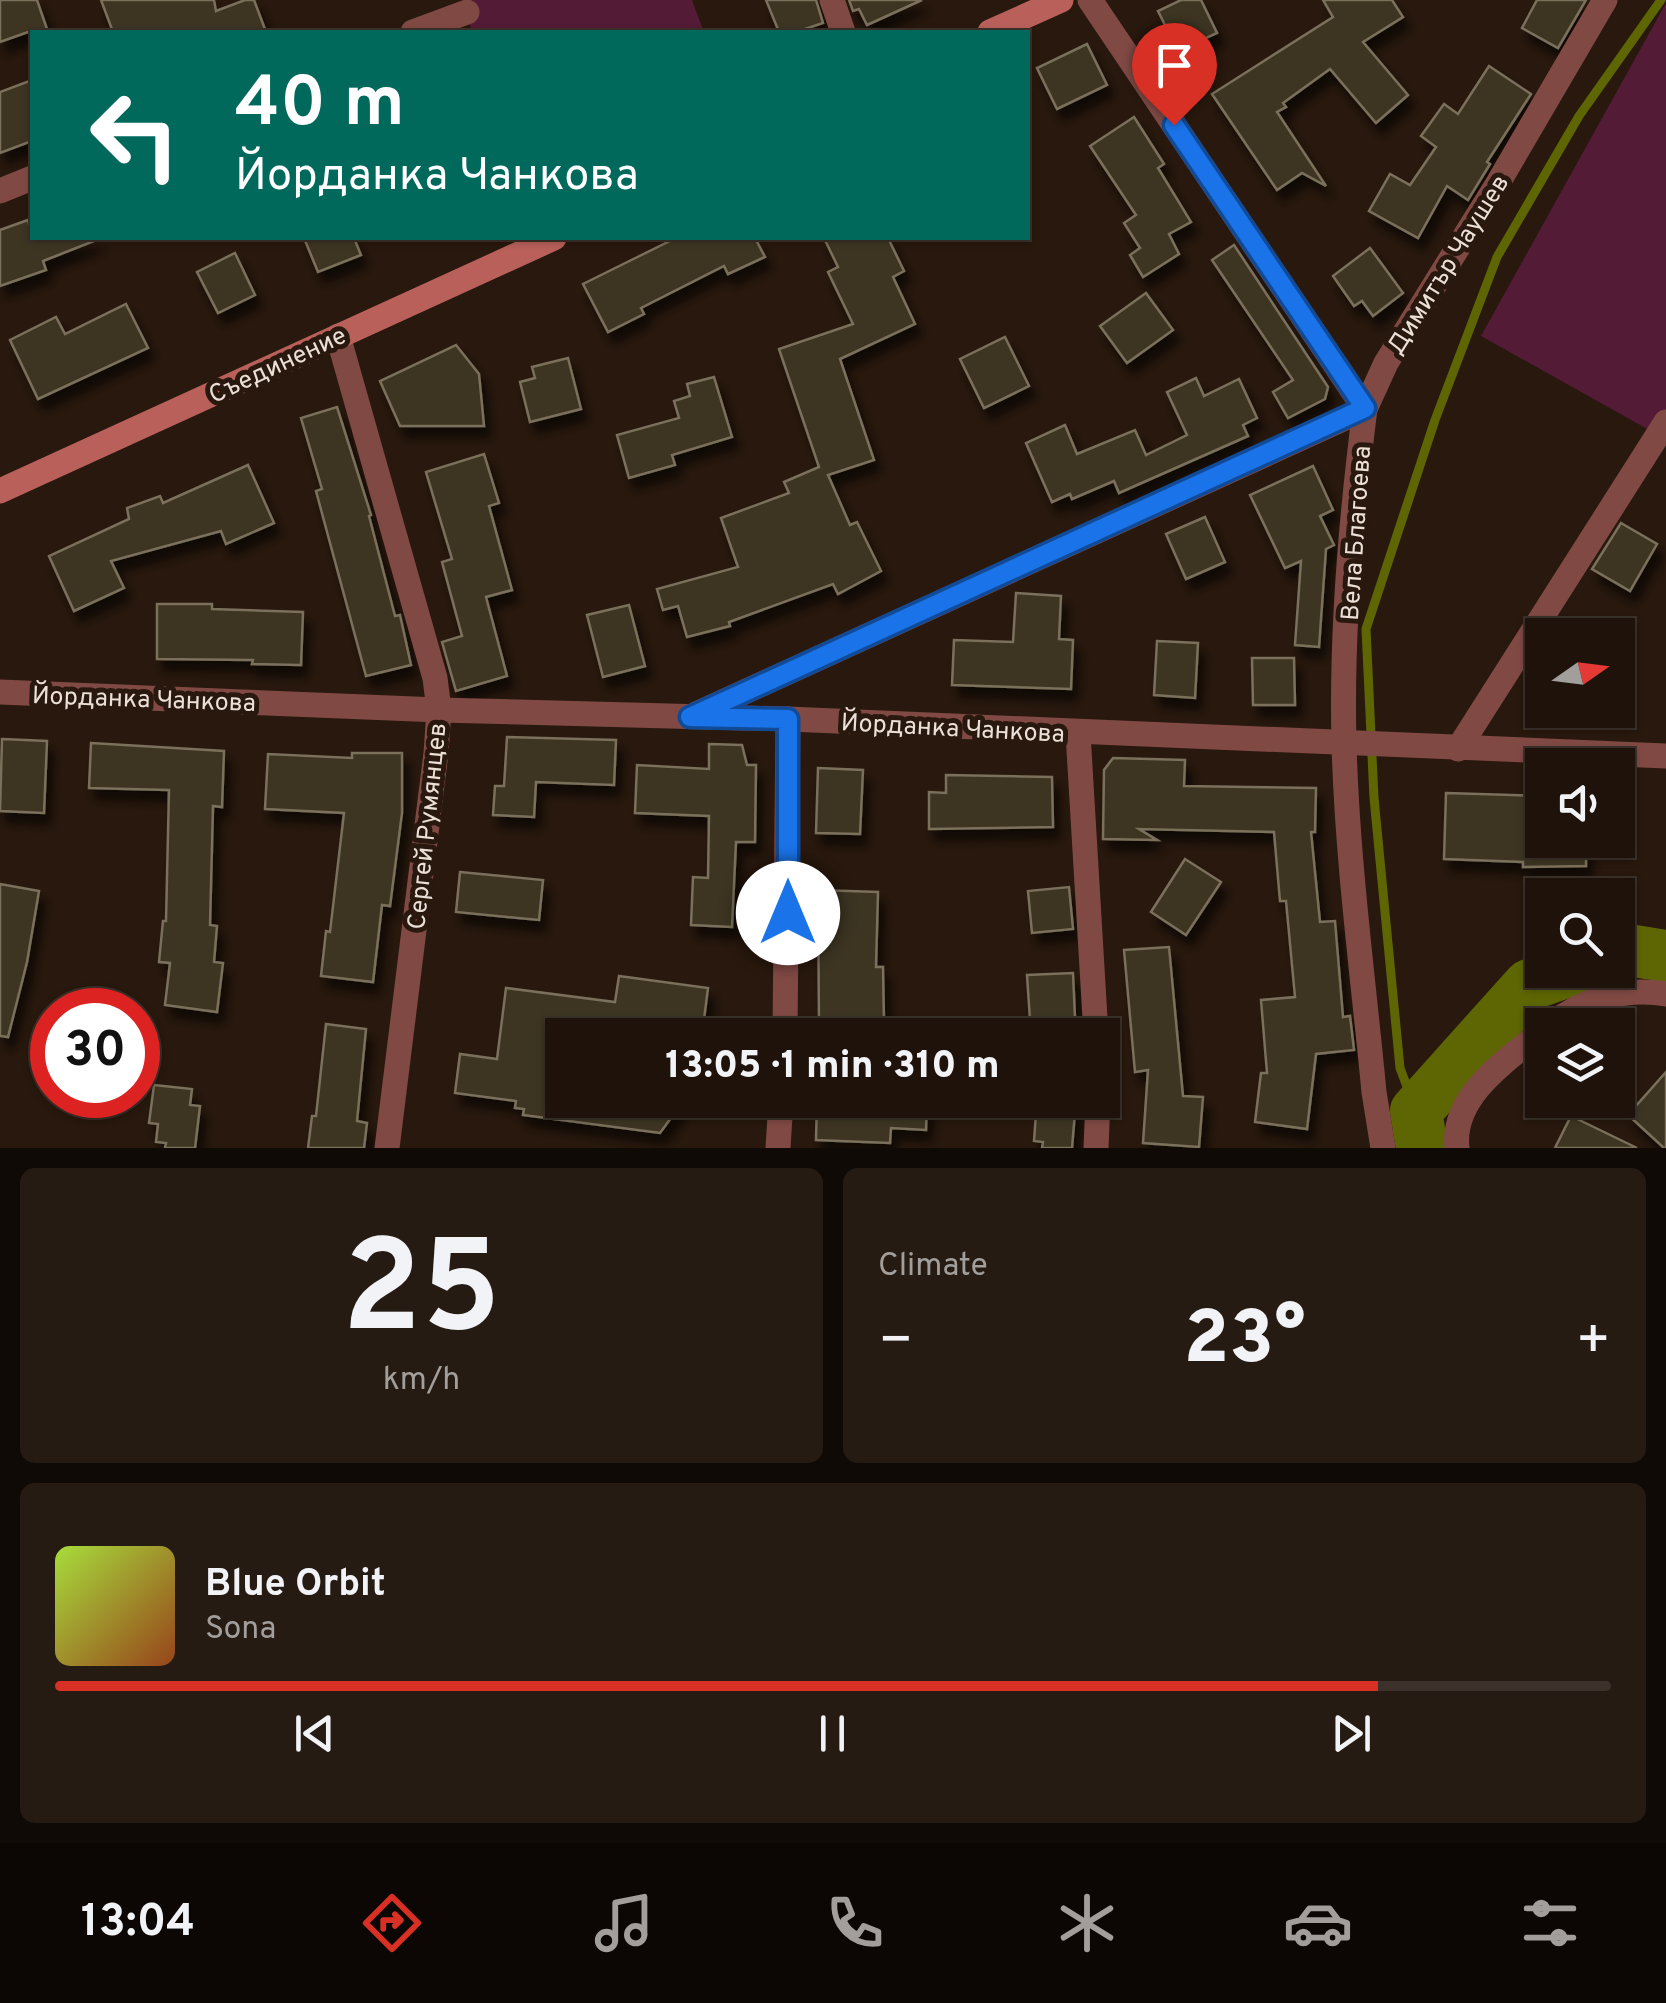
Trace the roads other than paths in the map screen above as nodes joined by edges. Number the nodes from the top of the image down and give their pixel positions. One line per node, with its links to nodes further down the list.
1 (832, 0): 7 (street)
2 (1061, 0): 8 (street)
3 (1090, 0): 13 (street, Вела Благоева)
4 (1605, 0): 13 (street, Димитър Чаушев)
5 (468, 15): 6 (street)
6 (419, 30)
7 (842, 30)
8 (994, 30)
9 (30, 179): 10 (street)
10 (0, 191)
11 (543, 240): 12 (street, Съединение)
12 (338, 336): 15 (street, Съединение); 17 (street, Сергей Румянцев)
13 (1365, 408): 18 (street); 21 (street, Вела Благоева)
14 (1666, 422): 22 (street)
15 (0, 492)
16 (0, 692): 17 (street, Йорданка Чанкова)
17 (439, 710): 18 (street, Йорданка Чанкова); 31 (street, Сергей Румянцев)
18 (690, 717): 19 (street, Йорданка Чанкова)
19 (788, 719): 20 (street, Йорданка Чанкова); 26 (street)
20 (1078, 733): 21 (street, Йорданка Чанкова); 27 (street)
21 (1354, 745): 22 (street, Йорданка Чанкова); 34 (street, Вела Благоева)
22 (1458, 749): 23 (street, Йорданка Чанкова)
23 (1666, 756)
24 (1666, 994): 25 (street)
25 (1580, 1008)
26 (784, 1018)
27 (1095, 1018)
28 (1525, 1047): 35 (street)
29 (780, 1118): 32 (street)
30 (1097, 1118): 33 (street)
31 (387, 1148)
32 (778, 1148)
33 (1096, 1148)
34 (1383, 1148)
35 (1456, 1148)

